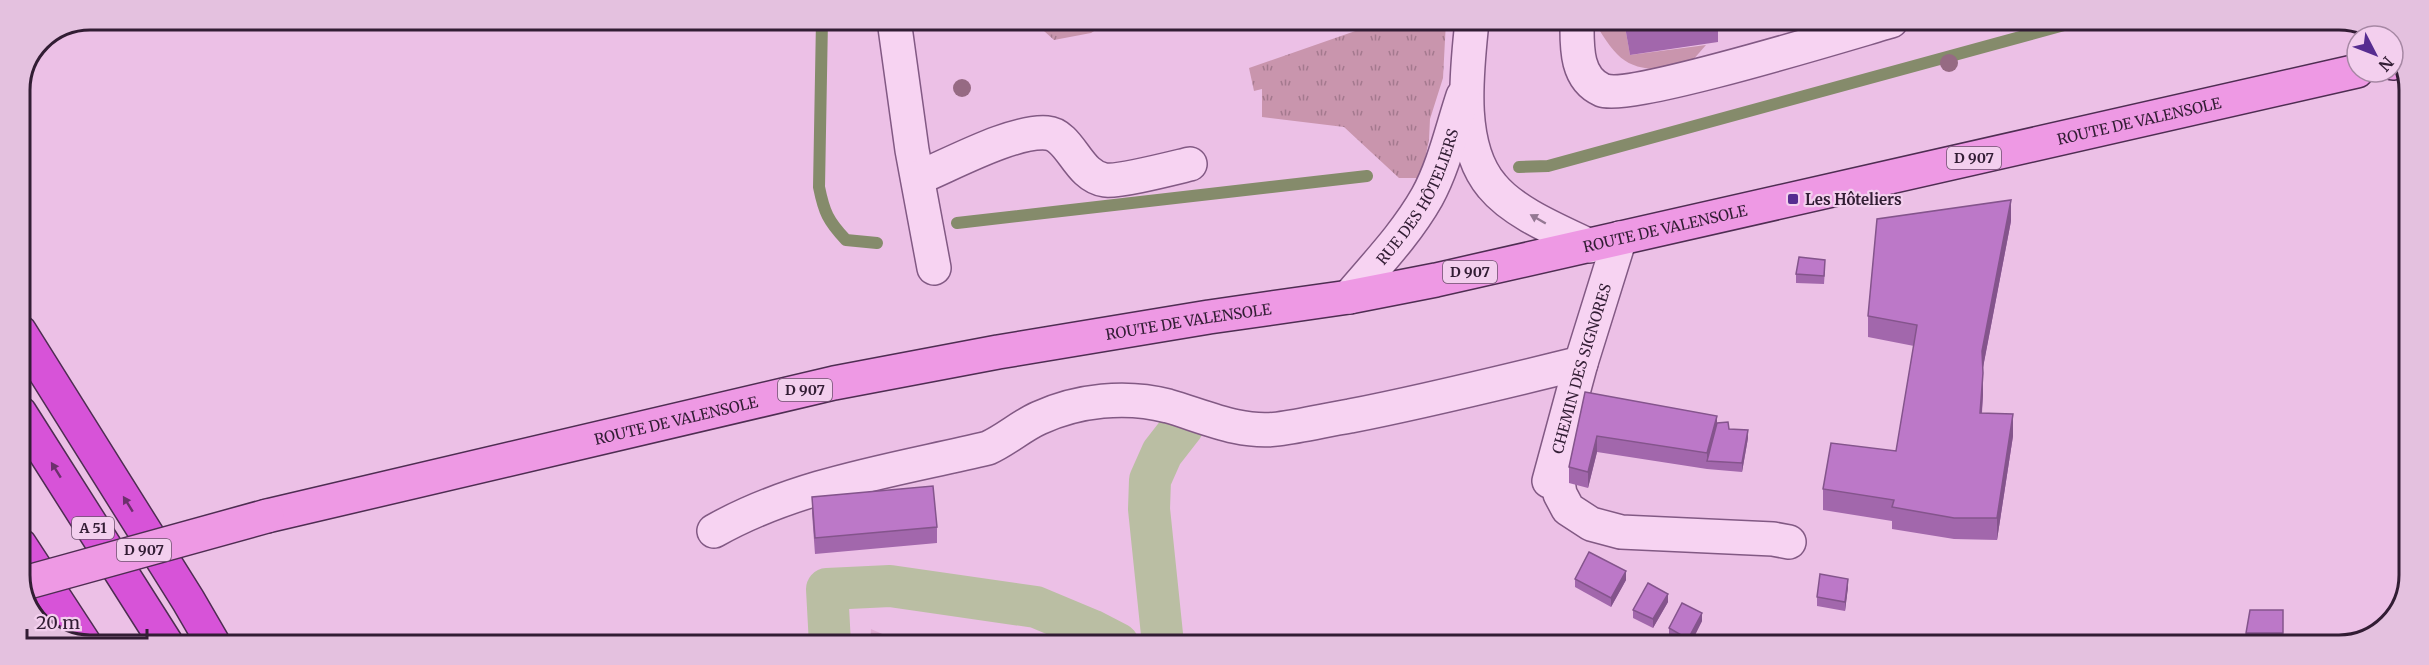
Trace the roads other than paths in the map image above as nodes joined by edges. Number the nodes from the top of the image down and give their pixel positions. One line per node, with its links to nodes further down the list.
1 (895, 30): 8 (street)
2 (1471, 30): 6 (street, RUE DES HÔTELIERS)
3 (1577, 30): 4 (street)
4 (1858, 30)
5 (2345, 74): 9 (main road, ROUTE DE VALENSOLE / D 907)
6 (1466, 86): 9 (street, RUE DES HÔTELIERS, one-way to 6); 11 (street, RUE DES HÔTELIERS)
7 (1190, 164): 8 (street)
8 (918, 178): 10 (street)
9 (1605, 242): 11 (main road, ROUTE DE VALENSOLE / D 907); 13 (street, CHEMIN DES SIGNORES)
10 (934, 268)
11 (1349, 297): 20 (main road, ROUTE DE VALENSOLE / D 907, bridge)
12 (30, 348): 23 (highway, one-way to 12)
13 (1581, 363): 15 (street, CHEMIN DES SIGNORES); 17 (street)
14 (30, 429): 22 (highway, A 51, one-way to 14)
15 (1555, 462): 16 (street, CHEMIN DES SIGNORES); 18 (street)
16 (1544, 500)
17 (714, 531)
18 (1789, 542)
19 (30, 561): 21 (highway)
20 (30, 581)
21 (78, 633)
22 (161, 635)
23 (208, 635)

